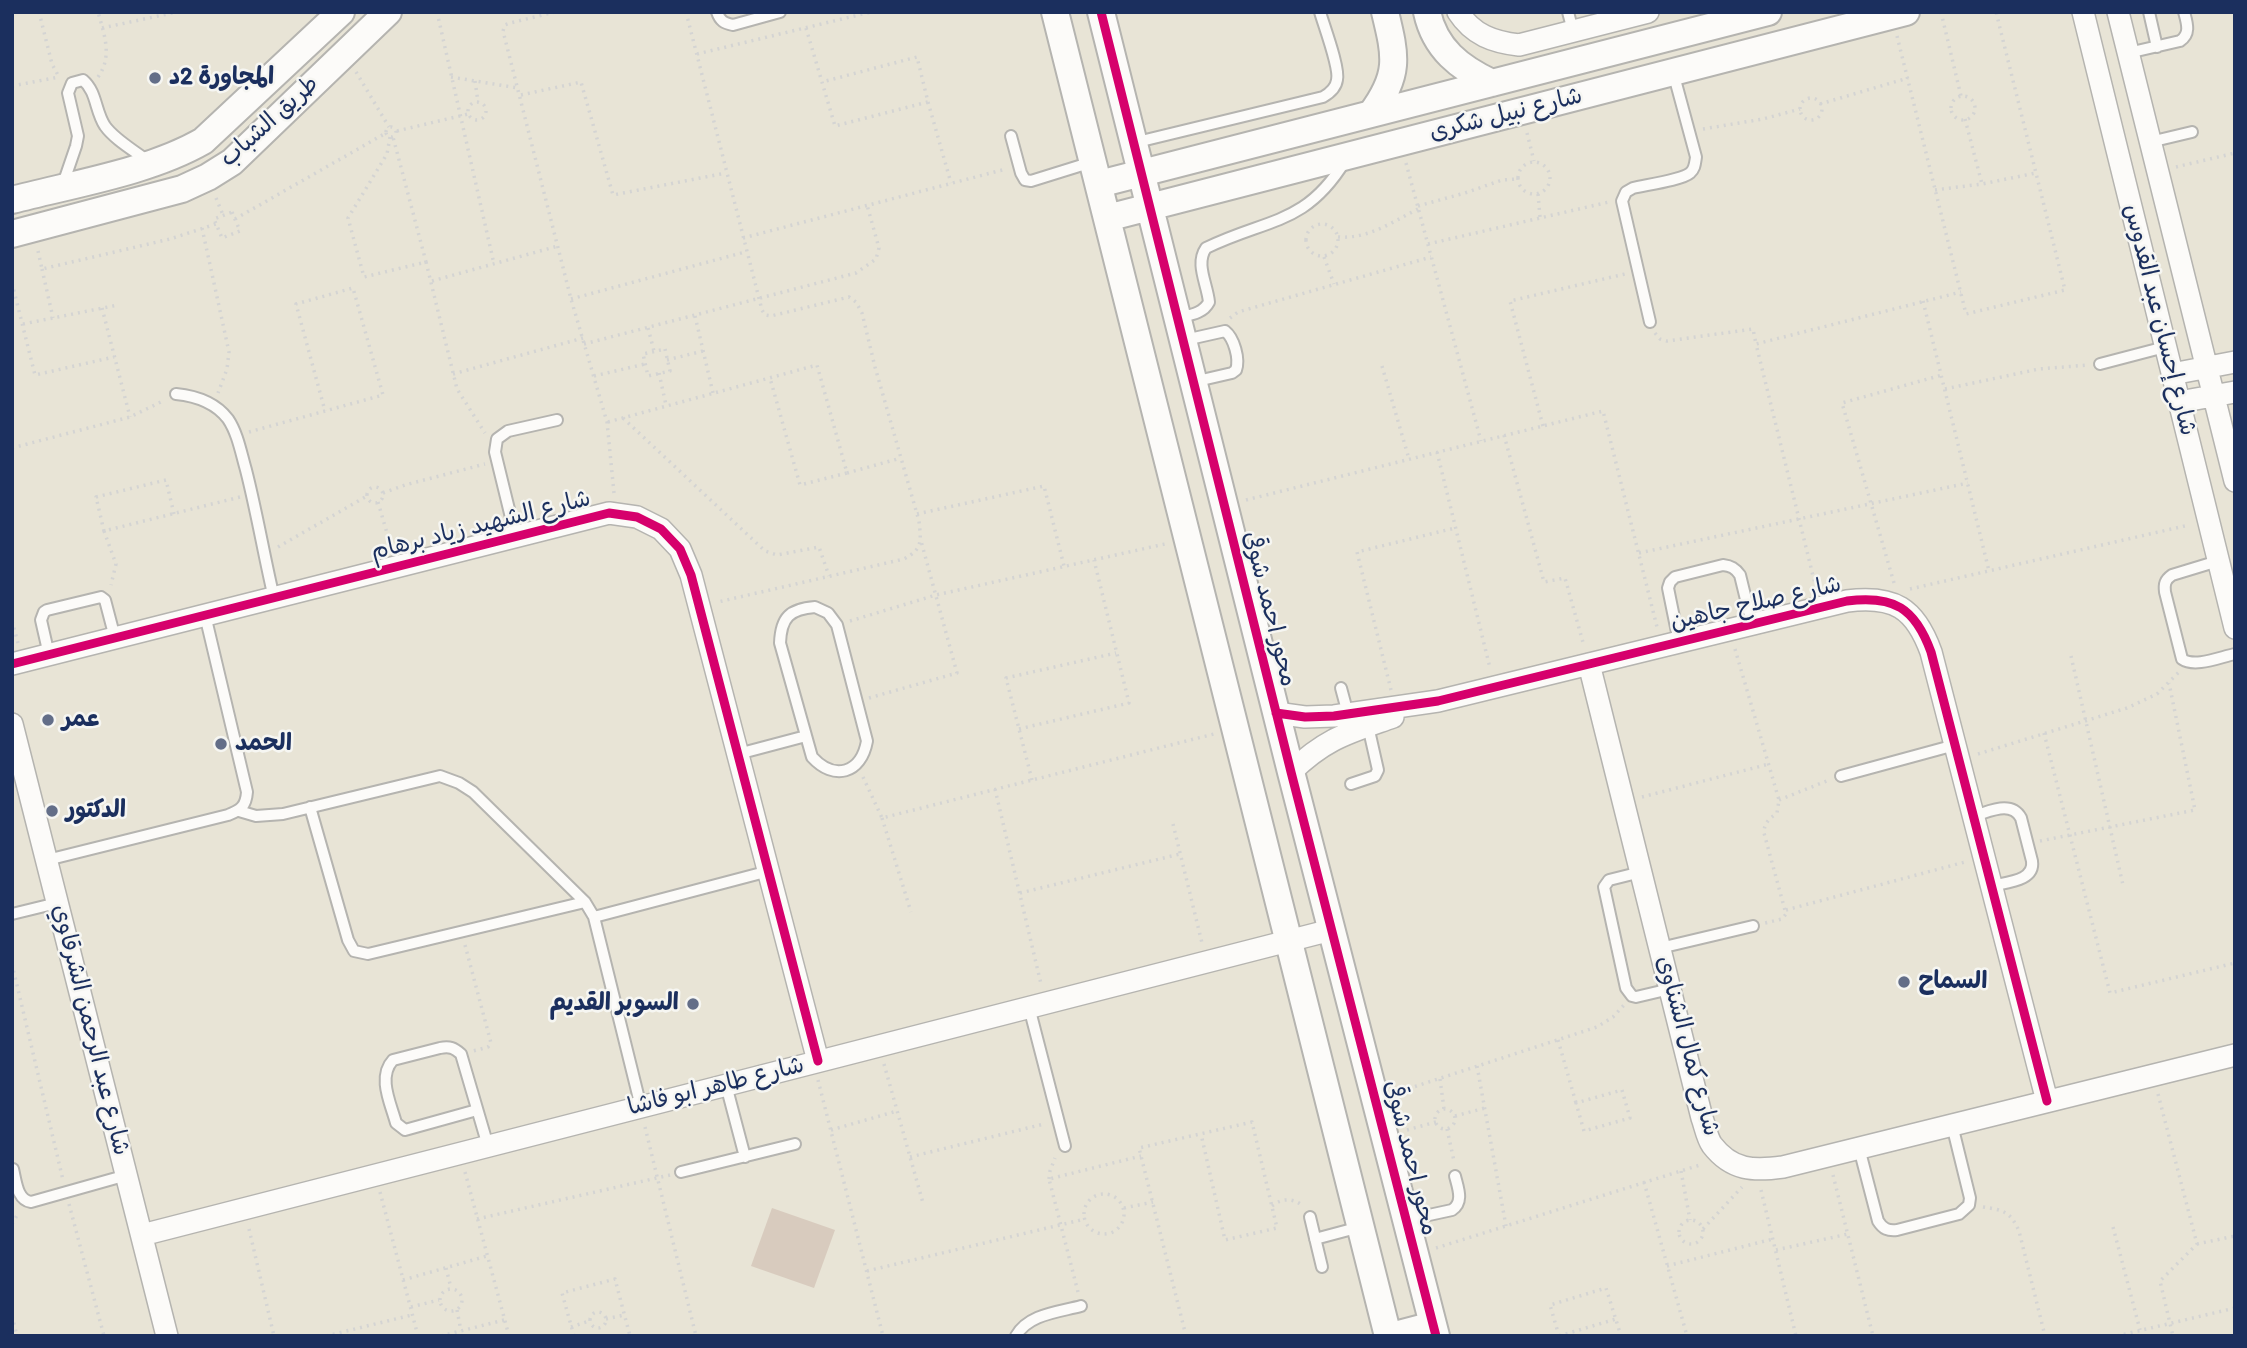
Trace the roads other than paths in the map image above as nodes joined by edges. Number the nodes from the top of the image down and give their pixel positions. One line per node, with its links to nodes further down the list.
1 (341, 12): 34 (street, طريق الشباب)
2 (351, 12): 22 (street)
3 (388, 12): 22 (street, طريق الشباب)
4 (717, 12): 5 (lane)
5 (780, 12)
6 (1055, 12): 36 (street)
7 (1101, 12): 32 (street, محور احمد شوقى)
8 (1320, 12): 32 (lane)
9 (1385, 12): 21 (street)
10 (1458, 12): 20 (street)
11 (1648, 12): 20 (street)
12 (1768, 12): 18 (street, شارع نبيل شكرى)
13 (2083, 12): 45 (street, شارع إحسان عبد القدوس)
14 (2118, 12): 24 (street, شارع إحسان عبد القدوس)
15 (2149, 12): 23 (lane)
16 (2184, 12): 23 (lane)
17 (1899, 14): 25 (street, شارع نبيل شكرى)
18 (1742, 16): 26 (street, شارع نبيل شكرى)
19 (1429, 21): 21 (street); 26 (street)
20 (1571, 22)
21 (1392, 41): 27 (street)
22 (354, 45): 42 (street, طريق الشباب)
23 (2157, 47): 24 (lane)
24 (2129, 53): 31 (street, شارع إحسان عبد القدوس)
25 (1673, 72): 33 (street, شارع نبيل شكرى); 43 (lane)
26 (1492, 83): 27 (street, شارع نبيل شكرى)
27 (1371, 114): 29 (street, شارع نبيل شكرى)
28 (2192, 132): 31 (lane)
29 (1297, 133): 35 (street); 37 (street, شارع نبيل شكرى)
30 (1011, 136): 36 (lane)
31 (2151, 142): 48 (street, شارع إحسان عبد القدوس)
32 (1133, 143): 37 (street, محور احمد شوقى)
33 (1348, 155): 35 (street, شارع نبيل شكرى); 44 (lane)
34 (152, 164): 38 (street, طريق الشباب); 38 (lane)
35 (1307, 166): 40 (street, شارع نبيل شكرى)
36 (1096, 173): 37 (street, شارع نبيل شكرى); 41 (street)
37 (1141, 173): 40 (street, محور احمد شوقى)
38 (62, 187): 39 (street, طريق الشباب)
39 (12, 200)
40 (1149, 207): 41 (street, شارع نبيل شكرى); 44 (street, محور احمد شوقى)
41 (1107, 218): 94 (street)
42 (23, 231)
43 (1650, 322)
44 (1180, 329): 50 (street, محور احمد شوقى); 50 (lane)
45 (2165, 347): 47 (lane); 49 (street, شارع إحسان عبد القدوس)
46 (2235, 362): 48 (street)
47 (2100, 364)
48 (2207, 368): 49 (street); 53 (street, شارع إحسان عبد القدوس)
49 (2172, 374): 54 (street, شارع إحسان عبد القدوس)
50 (1193, 382): 71 (street, محور احمد شوقى)
51 (2235, 392): 53 (street)
52 (176, 394): 59 (lane)
53 (2214, 396): 54 (street); 56 (street, شارع إحسان عبد القدوس)
54 (2179, 402): 58 (street, شارع إحسان عبد القدوس)
55 (557, 420): 57 (lane)
56 (2235, 481)
57 (516, 538): 59 (street, شارع الشهيد زياد برهام); 77 (street, شارع الشهيد زياد برهام)
58 (2218, 561): 62 (street, شارع إحسان عبد القدوس); 65 (lane)
59 (274, 598): 60 (street, شارع الشهيد زياد برهام)
60 (205, 615): 63 (street, شارع الشهيد زياد برهام); 82 (lane)
61 (1752, 624): 64 (street, شارع صلاح جاهين); 64 (lane); 76 (street, شارع صلاح جاهين)
62 (2235, 628)
63 (116, 638): 66 (street, شارع الشهيد زياد برهام); 66 (lane)
64 (1671, 644): 68 (street, شارع صلاح جاهين)
65 (2235, 654)
66 (49, 655): 67 (street, شارع الشهيد زياد برهام)
67 (12, 664)
68 (1589, 664): 70 (street, شارع صلاح جاهين); 86 (street, شارع كمال الشناوى)
69 (1341, 688): 72 (lane)
70 (1438, 701): 72 (street, شارع صلاح جاهين); 74 (street, شارع صلاح جاهين)
71 (1276, 713): 72 (street, شارع صلاح جاهين); 78 (street, محور احمد شوقى)
72 (1348, 714)
73 (12, 724): 84 (street, شارع عبد الرحمن الشرقاوي)
74 (1368, 726): 78 (street, شارع صلاح جاهين); 80 (lane)
75 (806, 736): 75 (lane); 77 (lane)
76 (1957, 753): 79 (lane); 83 (street, شارع صلاح جاهين)
77 (738, 754): 85 (street, شارع الشهيد زياد برهام)
78 (1291, 772): 93 (street, محور احمد شوقى)
79 (1841, 776)
80 (1351, 784)
81 (310, 807): 82 (lane); 88 (lane); 88 (lane)
82 (239, 811): 84 (lane)
83 (1973, 816): 87 (street, شارع صلاح جاهين); 87 (lane)
84 (47, 860): 89 (street, شارع عبد الرحمن الشرقاوي)
85 (769, 871): 91 (lane); 99 (street, شارع الشهيد زياد برهام)
86 (1640, 872): 95 (street, شارع كمال الشناوى); 96 (lane)
87 (1991, 886): 101 (street, شارع صلاح جاهين)
88 (585, 902): 91 (lane)
89 (57, 903): 90 (lane); 112 (street, شارع عبد الرحمن الشرقاوي)
90 (12, 914)
91 (594, 918): 102 (lane)
92 (1753, 926): 95 (lane)
93 (1331, 930): 94 (street, شارع طاهر ابو فاشا); 115 (street, محور احمد شوقى)
94 (1289, 941): 97 (street, شارع طاهر ابو فاشا); 116 (street)
95 (1660, 948): 96 (street, شارع كمال الشناوى)
96 (1670, 989): 108 (street, شارع كمال الشناوى)
97 (1037, 1005): 99 (street, شارع طاهر ابو فاشا); 107 (lane)
98 (2235, 1055): 101 (street)
99 (816, 1062): 100 (street, شارع طاهر ابو فاشا)
100 (726, 1085): 102 (street, شارع طاهر ابو فاشا); 109 (lane)
101 (2047, 1101): 104 (street)
102 (640, 1107): 106 (street, شارع طاهر ابو فاشا)
103 (477, 1110): 103 (lane); 106 (lane)
104 (1952, 1125): 108 (street); 108 (lane)
105 (796, 1144): 109 (lane)
106 (488, 1146): 117 (street, شارع طاهر ابو فاشا)
107 (1065, 1146)
108 (1859, 1148)
109 (745, 1157): 111 (lane)
110 (13, 1169): 112 (lane)
111 (681, 1172)
112 (127, 1175): 117 (street, شارع عبد الرحمن الشرقاوي)
113 (1455, 1176): 115 (lane)
114 (1310, 1217): 118 (lane)
115 (1406, 1220): 121 (street, محور احمد شوقى)
116 (1361, 1227): 118 (lane); 124 (street)
117 (142, 1235): 122 (street, شارع عبد الرحمن الشرقاوي)
118 (1315, 1239): 119 (lane)
119 (1322, 1267)
120 (1081, 1306): 123 (lane)
121 (1435, 1330): 124 (street)
122 (167, 1336)
123 (1016, 1336)
124 (1390, 1336)

